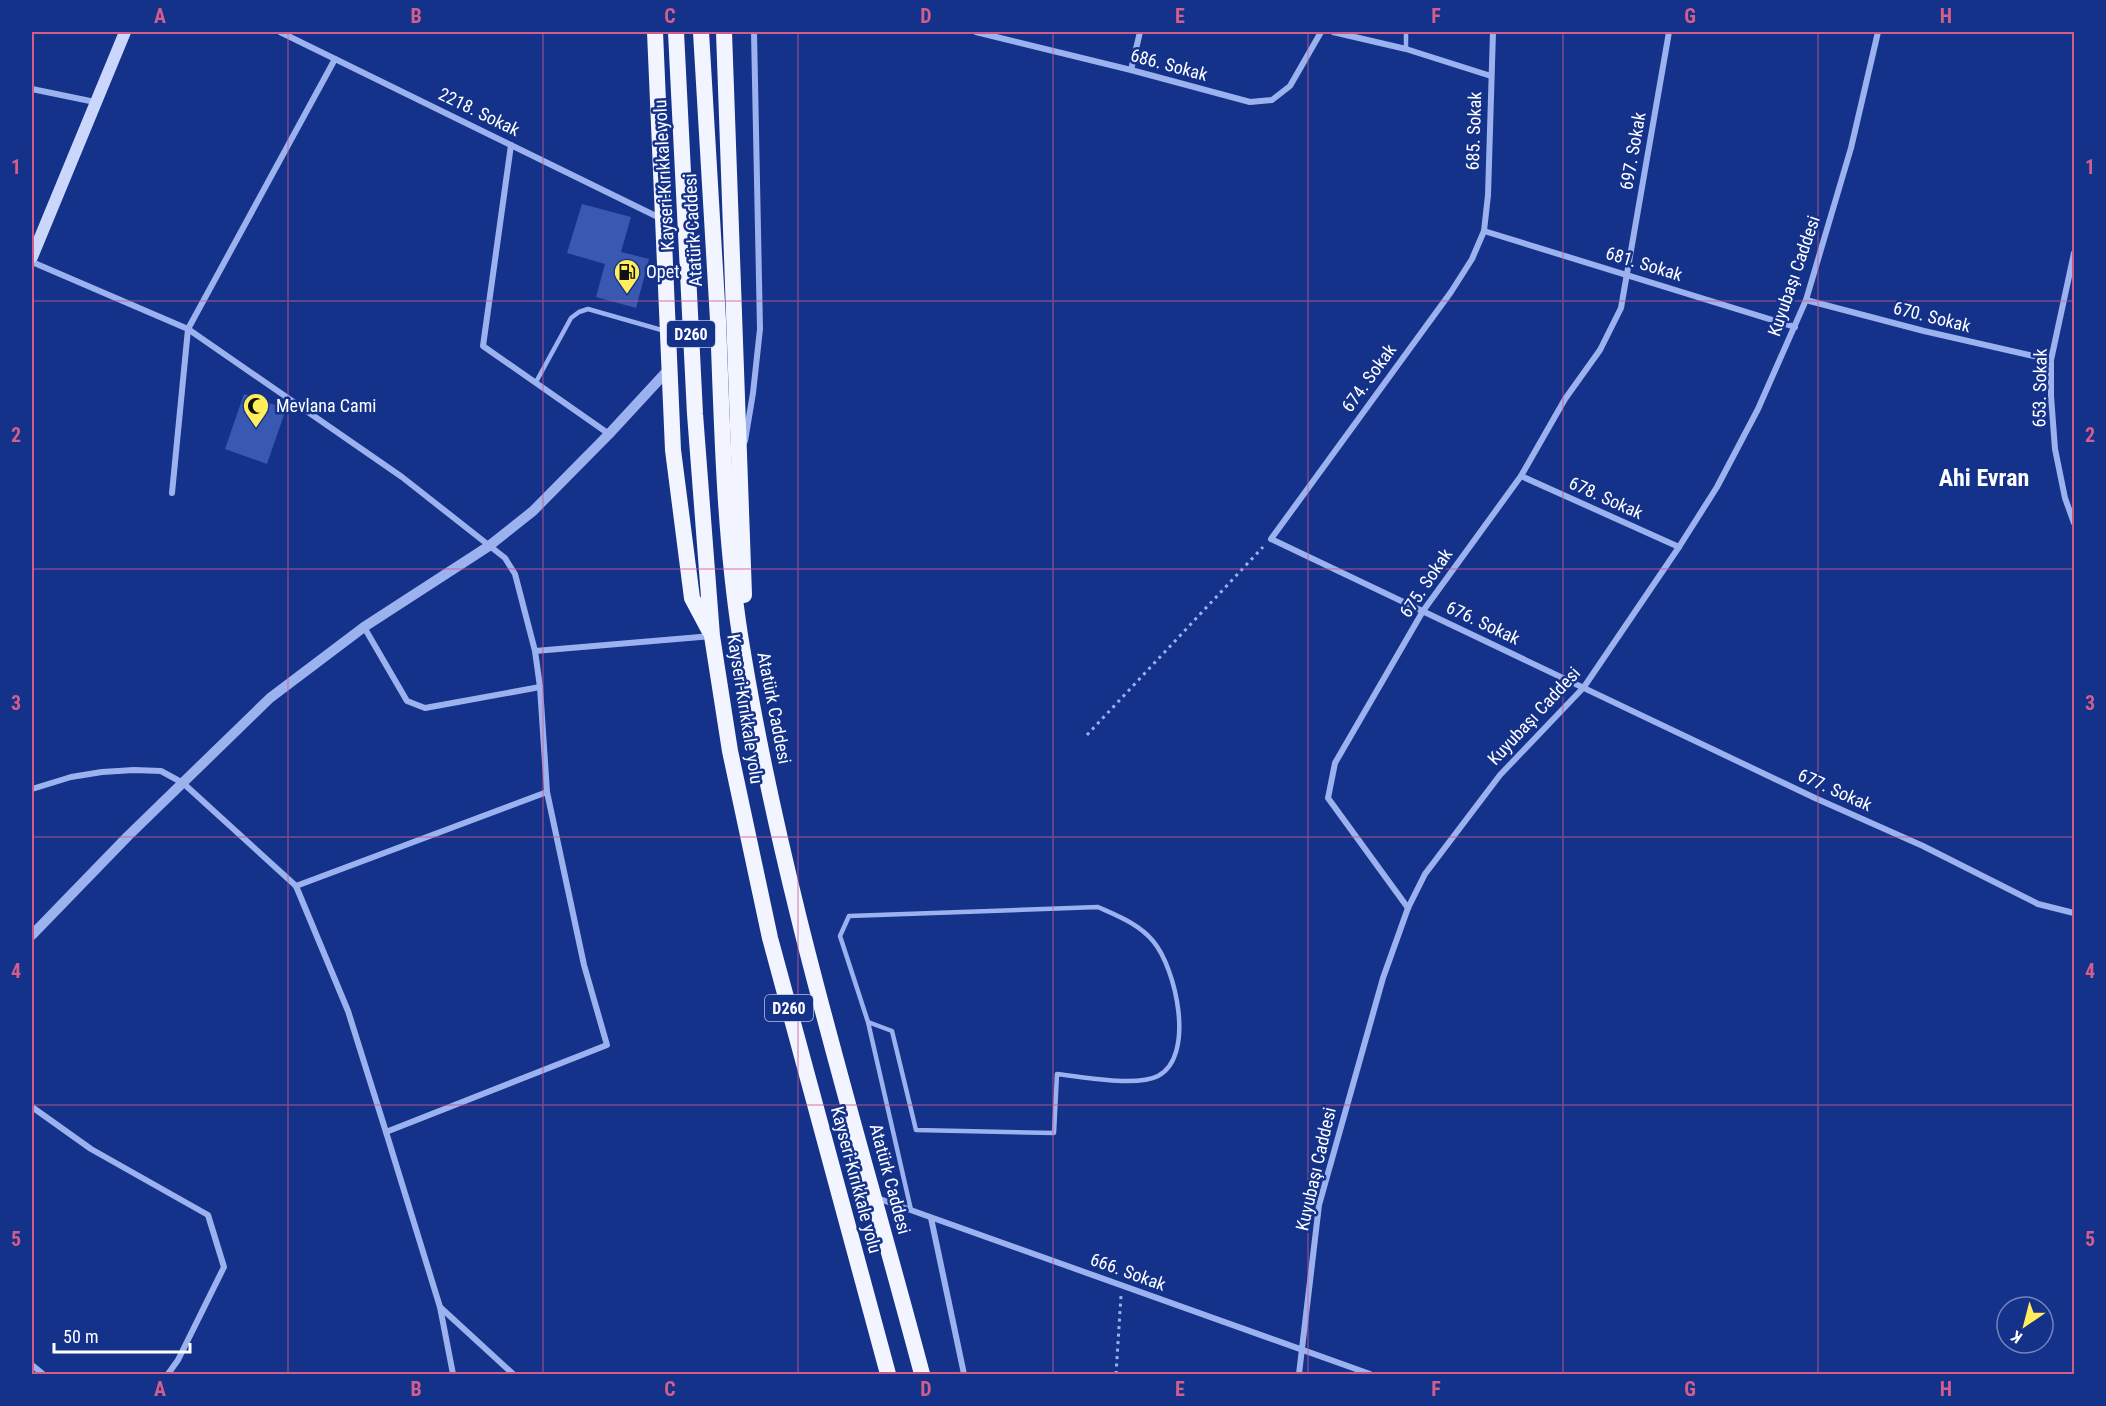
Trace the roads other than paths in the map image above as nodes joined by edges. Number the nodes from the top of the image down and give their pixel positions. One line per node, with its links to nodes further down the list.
1 (125, 32): 21 (main road)
2 (280, 32): 17 (street, 2218. Sokak)
3 (656, 32): 23 (highway)
4 (676, 32): 47 (highway, Kayseri-Kırıkkale yolu / D260)
5 (701, 32): 46 (highway, Atatürk Caddesi / D260)
6 (724, 32): 37 (highway)
7 (754, 32): 37 (street)
8 (977, 32): 18 (street, 686. Sokak)
9 (1140, 32): 18 (street)
10 (1321, 32): 18 (street, 686. Sokak)
11 (1333, 32): 16 (street)
12 (1406, 32): 16 (lane)
13 (1493, 32): 19 (street, 685. Sokak)
14 (1669, 32): 28 (street, 697. Sokak)
15 (1878, 32): 29 (street, Kuyubaşı Caddesi)
16 (1406, 50): 19 (street)
17 (335, 59): 22 (street, 2218. Sokak); 31 (street)
18 (1131, 69)
19 (1491, 76): 24 (street, 685. Sokak)
20 (32, 89): 21 (street)
21 (95, 102): 26 (main road)
22 (511, 145): 23 (street, 2218. Sokak); 35 (street)
23 (664, 220): 32 (highway)
24 (1484, 231): 28 (street, 681. Sokak); 41 (street, 674. Sokak)
25 (2074, 253): 33 (street, 653. Sokak)
26 (32, 257)
27 (32, 262): 31 (street)
28 (1626, 275): 30 (street, 681. Sokak); 38 (street, 675. Sokak)
29 (1806, 300): 30 (street, Kuyubaşı Caddesi); 33 (street, 670. Sokak)
30 (1795, 327): 43 (street, Kuyubaşı Caddesi)
31 (188, 329): 39 (street); 42 (street)
32 (668, 332): 34 (highway); 35 (lane)
33 (2051, 360): 40 (street, 653. Sokak)
34 (669, 369): 36 (street); 47 (highway)
35 (536, 382): 36 (street)
36 (609, 434): 42 (street)
37 (740, 462): 46 (highway)
38 (1521, 476): 43 (street, 678. Sokak); 44 (street, 675. Sokak)
39 (172, 493)
40 (2074, 523)
41 (1271, 539): 44 (street, 676. Sokak)
42 (489, 546): 45 (street); 48 (street)
43 (1679, 547): 50 (street, Kuyubaşı Caddesi)
44 (1423, 611): 50 (street, 676. Sokak); 55 (street, 675. Sokak)
45 (364, 627): 49 (street); 51 (street)
46 (740, 634): 61 (highway, Atatürk Caddesi / D260)
47 (712, 636): 48 (street); 71 (highway, Kayseri-Kırıkkale yolu / D260)
48 (535, 651): 49 (street)
49 (540, 687): 53 (street)
50 (1584, 687): 55 (street, Kuyubaşı Caddesi); 56 (street, 677. Sokak)
51 (183, 783): 52 (street); 54 (street); 57 (street)
52 (32, 789)
53 (547, 792): 54 (street); 60 (street)
54 (296, 886): 60 (street)
55 (1408, 908): 65 (street, Kuyubaşı Caddesi)
56 (2074, 914)
57 (32, 935)
58 (868, 1022): 58 (lane); 62 (lane)
59 (32, 1107): 68 (street)
60 (386, 1132): 64 (street)
61 (875, 1198): 62 (street, 666. Sokak); 72 (highway, Atatürk Caddesi / D260)
62 (910, 1210): 63 (street, 666. Sokak)
63 (931, 1218): 65 (street, 666. Sokak); 73 (street)
64 (440, 1307): 69 (street); 70 (street)
65 (1302, 1350): 74 (street, Kuyubaşı Caddesi); 75 (street, 666. Sokak)
66 (32, 1365): 67 (street)
67 (43, 1374)
68 (168, 1374)
69 (453, 1374)
70 (513, 1374)
71 (888, 1374)
72 (922, 1374)
73 (964, 1374)
74 (1299, 1374)
75 (1370, 1374)

